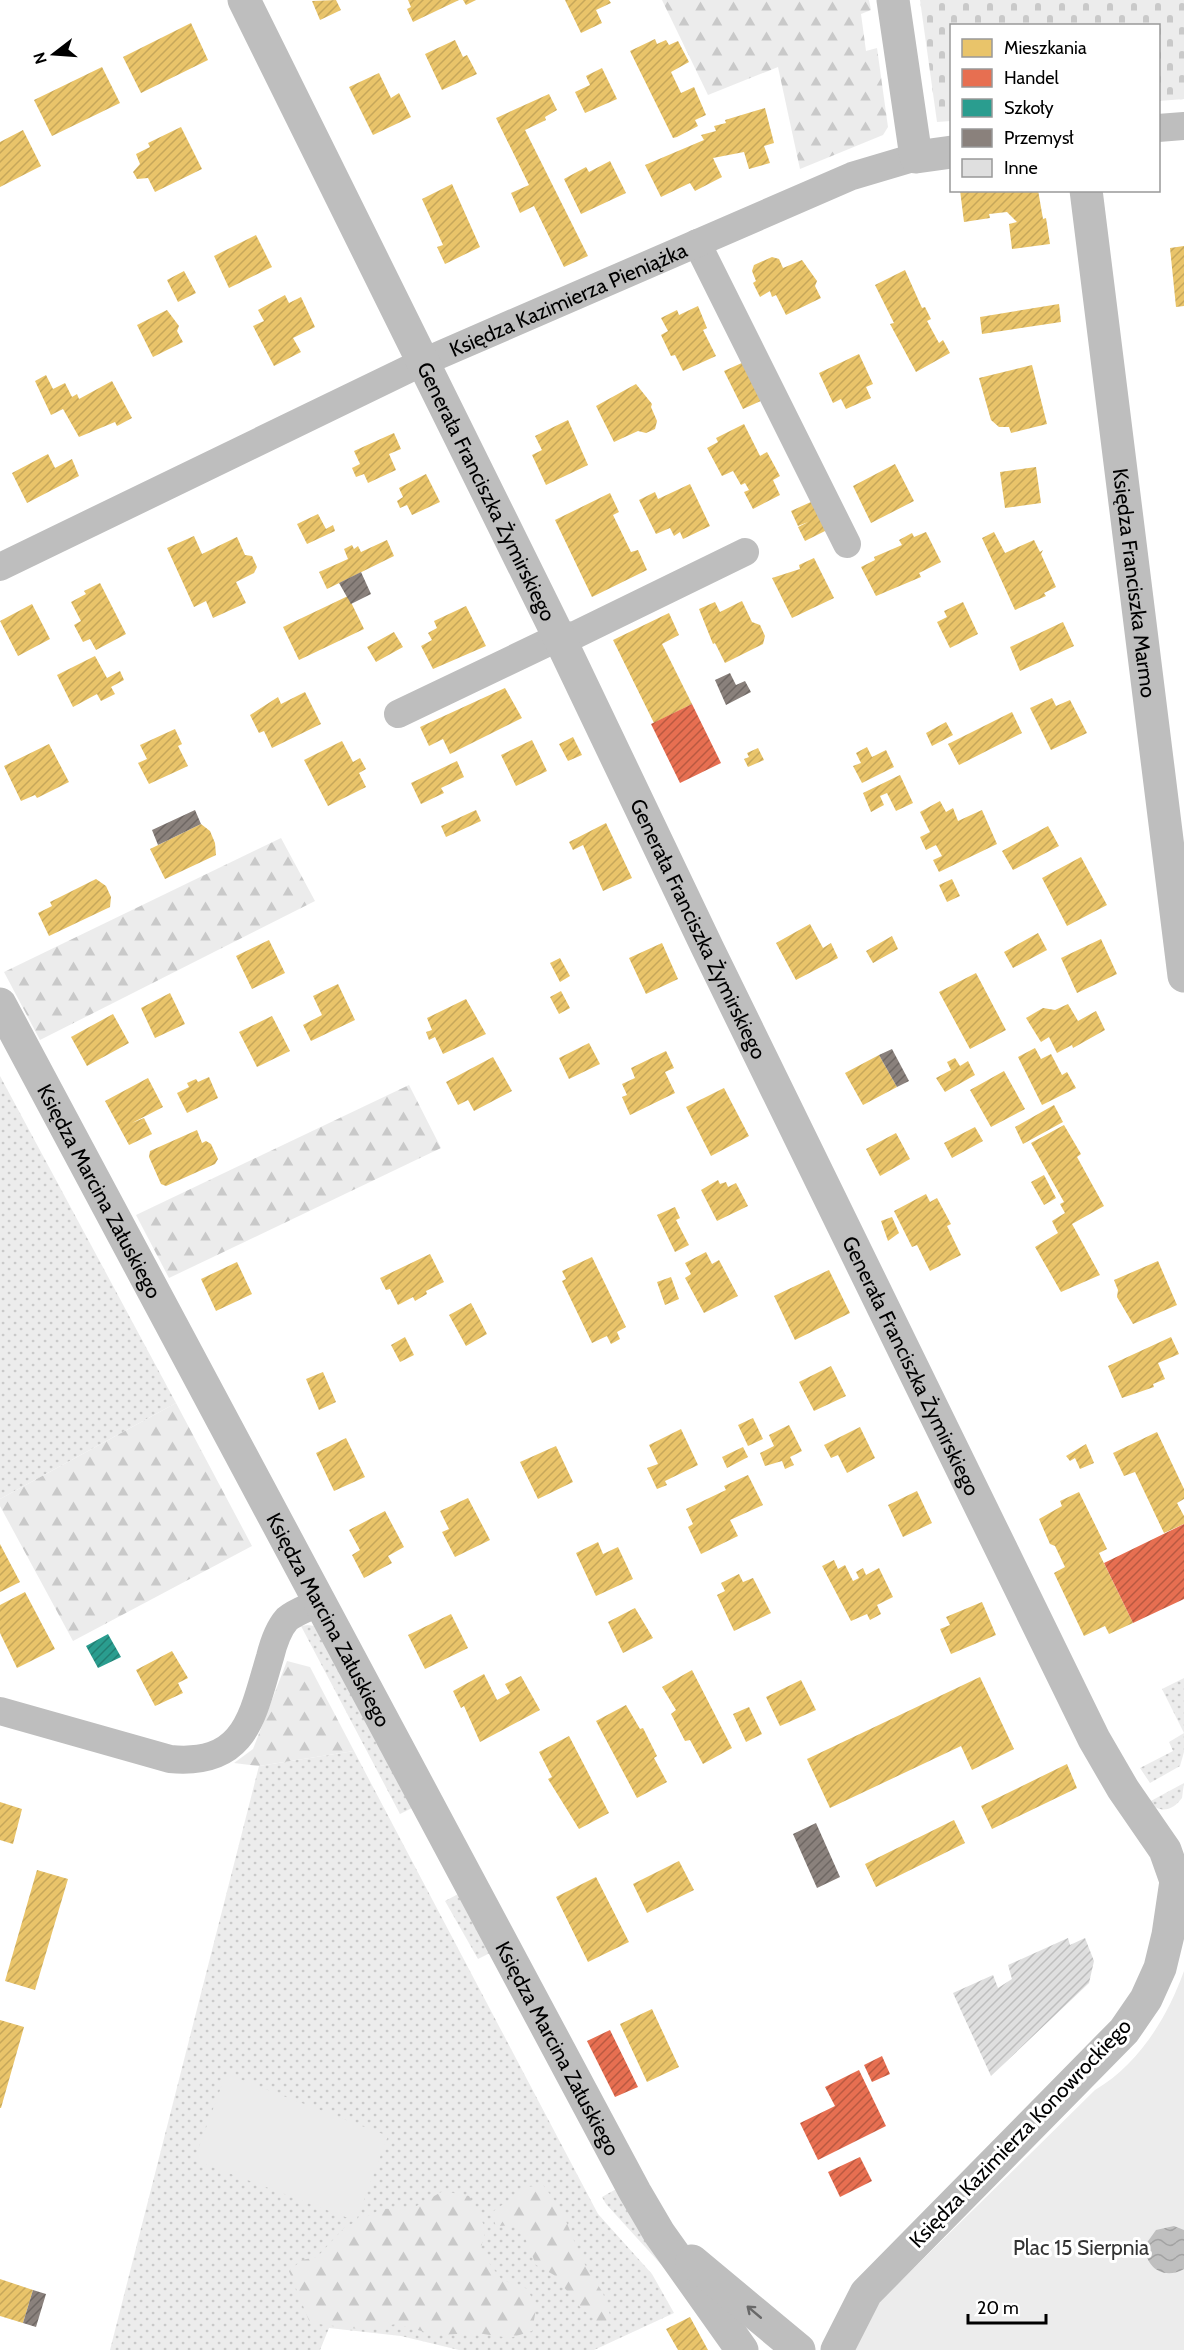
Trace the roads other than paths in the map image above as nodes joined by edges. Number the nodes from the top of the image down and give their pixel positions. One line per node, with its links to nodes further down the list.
1 (244, 0): 9 (street, Generała Franciszka Żymirskiego)
2 (893, 0): 6 (street)
3 (1184, 126): 4 (street)
4 (1160, 128)
5 (950, 152): 6 (street, Księdza Kazimierza Pieniążka)
6 (916, 157): 8 (street, Księdza Kazimierza Pieniążka)
7 (1086, 192): 15 (street, Księdza Franciszka Marmo)
8 (697, 243): 9 (street, Księdza Kazimierza Pieniążka); 10 (street)
9 (421, 363): 12 (street, Księdza Kazimierza Pieniążka); 13 (street, Generała Franciszka Żymirskiego)
10 (847, 544)
11 (745, 552): 13 (street)
12 (0, 567)
13 (559, 637): 14 (street); 19 (street, Generała Franciszka Żymirskiego)
14 (398, 714)
15 (1184, 976)
16 (0, 1004): 17 (street, Księdza Marcina Załuskiego)
17 (320, 1602): 18 (street); 20 (street, Księdza Marcina Załuskiego)
18 (0, 1711)
19 (1174, 1842): 22 (street, Księdza Kazimierza Konowrockiego)
20 (659, 2233): 21 (street, Księdza Marcina Załuskiego); 22 (street, Księdza Marcina Załuskiego, one-way to 20)
21 (742, 2350)
22 (812, 2350)

